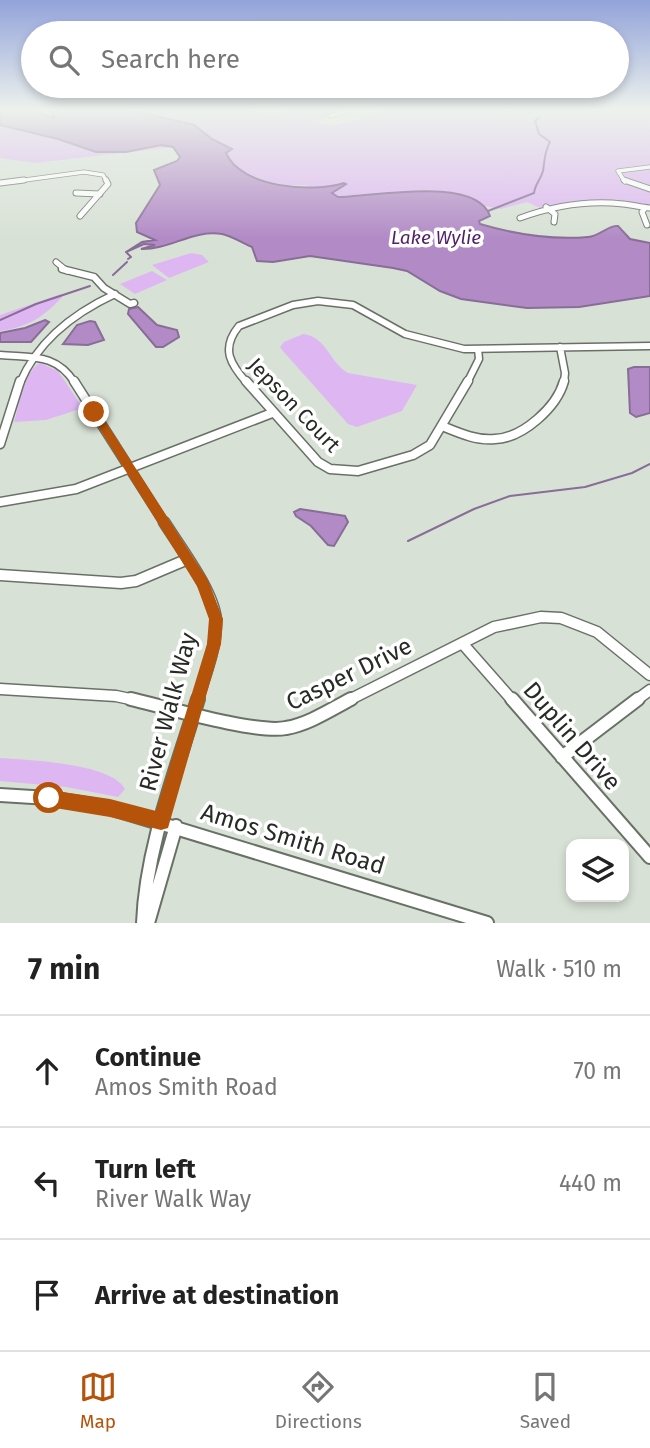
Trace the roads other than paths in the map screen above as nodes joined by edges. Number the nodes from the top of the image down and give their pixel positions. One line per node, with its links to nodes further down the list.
1 (650, 167): 3 (street)
2 (0, 183): 5 (street)
3 (650, 189)
4 (76, 193): 5 (street)
5 (100, 194): 8 (street)
6 (546, 207): 7 (street); 9 (street); 10 (street)
7 (647, 208): 11 (street)
8 (80, 216)
9 (520, 218)
10 (554, 222)
11 (647, 225)
12 (56, 262): 13 (street)
13 (113, 293): 14 (street); 19 (street)
14 (134, 303)
15 (650, 346): 16 (street, Jepson Court)
16 (560, 347): 17 (street, Jepson Court); 21 (street)
17 (478, 349): 20 (street, Jepson Court); 21 (street, Jepson Court)
18 (0, 355): 19 (street, River Walk Way)
19 (35, 357): 22 (street); 23 (street, River Walk Way)
20 (272, 412): 21 (street, Jepson Court); 23 (street)
21 (442, 426)
22 (0, 444)
23 (131, 469): 24 (street); 25 (street, River Walk Way)
24 (0, 502)
25 (188, 559): 26 (street); 31 (street, River Walk Way)
26 (0, 575)
27 (462, 643): 28 (street, Casper Drive); 31 (street, Casper Drive); 32 (street, Duplin Drive)
28 (650, 675)
29 (0, 689): 31 (street, Casper Drive)
30 (650, 690): 32 (street)
31 (194, 713): 34 (street, River Walk Way)
32 (562, 757): 36 (street, Duplin Drive)
33 (0, 795): 34 (street, Amos Smith Road)
34 (161, 821): 35 (street, Amos Smith Road); 37 (street, River Walk Way)
35 (176, 826): 37 (street, River Walk Way); 38 (street, Amos Smith Road)
36 (650, 857)
37 (145, 923)
38 (487, 923)

